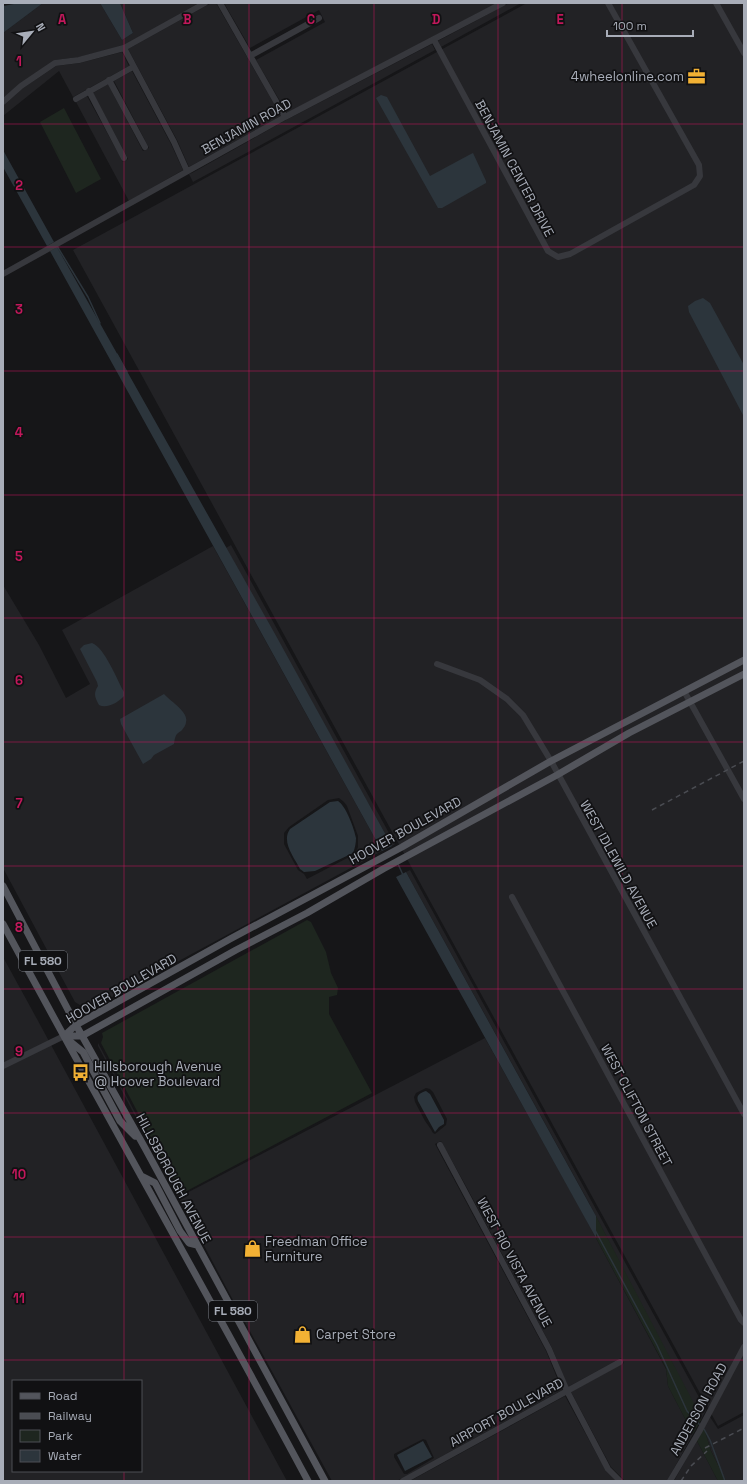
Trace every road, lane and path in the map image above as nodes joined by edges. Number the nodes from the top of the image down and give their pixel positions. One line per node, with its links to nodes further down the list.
1 (205, 3): 8 (street)
2 (220, 3): 10 (street)
3 (503, 3): 7 (street, BENJAMIN ROAD)
4 (608, 3): 7 (street, BENJAMIN CENTER DRIVE)
5 (716, 3): 9 (street)
6 (319, 18): 10 (street)
7 (434, 40): 16 (street, BENJAMIN ROAD)
8 (124, 48): 11 (street); 15 (street)
9 (744, 53)
10 (250, 56): 16 (street)
11 (133, 67): 12 (street); 19 (street)
12 (109, 80): 13 (street); 17 (street)
13 (89, 92): 14 (street); 18 (street)
14 (76, 99)
15 (3, 102)
16 (285, 117): 19 (street, BENJAMIN ROAD)
17 (145, 147)
18 (124, 158)
19 (188, 172): 20 (street, BENJAMIN ROAD)
20 (3, 274)
21 (744, 660): 24 (main road, HOOVER BOULEVARD)
22 (437, 664): 26 (street, WEST IDLEWILD AVENUE)
23 (744, 674): 25 (main road, HOOVER BOULEVARD)
24 (684, 691): 25 (street); 26 (main road, HOOVER BOULEVARD)
25 (690, 702): 27 (main road, HOOVER BOULEVARD); 28 (street)
26 (551, 761): 27 (street, WEST IDLEWILD AVENUE); 32 (main road, HOOVER BOULEVARD)
27 (558, 775): 34 (main road, HOOVER BOULEVARD); 36 (street, WEST IDLEWILD AVENUE)
28 (744, 799)
29 (3, 886): 32 (main road, HILLSBOROUGH AVENUE / FL 580)
30 (512, 897): 41 (street, WEST CLIFTON STREET)
31 (3, 924): 33 (main road, HILLSBOROUGH AVENUE / FL 580)
32 (76, 1025): 33 (main road, HOOVER BOULEVARD); 34 (main road, HILLSBOROUGH AVENUE / FL 580)
33 (64, 1036): 34 (main road, HOOVER BOULEVARD); 35 (street); 37 (main road); 39 (main road, HILLSBOROUGH AVENUE / FL 580)
34 (82, 1036): 37 (main road, HILLSBOROUGH AVENUE / FL 580)
35 (3, 1066)
36 (744, 1114)
37 (141, 1142): 40 (main road, HILLSBOROUGH AVENUE / FL 580)
38 (440, 1145): 44 (street, WEST RIO VISTA AVENUE)
39 (141, 1176): 40 (main road); 45 (main road, HILLSBOROUGH AVENUE / FL 580)
40 (197, 1245): 46 (main road, HILLSBOROUGH AVENUE / FL 580)
41 (744, 1323)
42 (744, 1347): 49 (street, ANDERSON ROAD)
43 (620, 1362): 44 (street, AIRPORT BOULEVARD)
44 (567, 1391): 47 (street, AIRPORT BOULEVARD); 48 (street, WEST RIO VISTA AVENUE)
45 (308, 1481)
46 (325, 1481)
47 (403, 1481)
48 (620, 1481)
49 (670, 1481)

